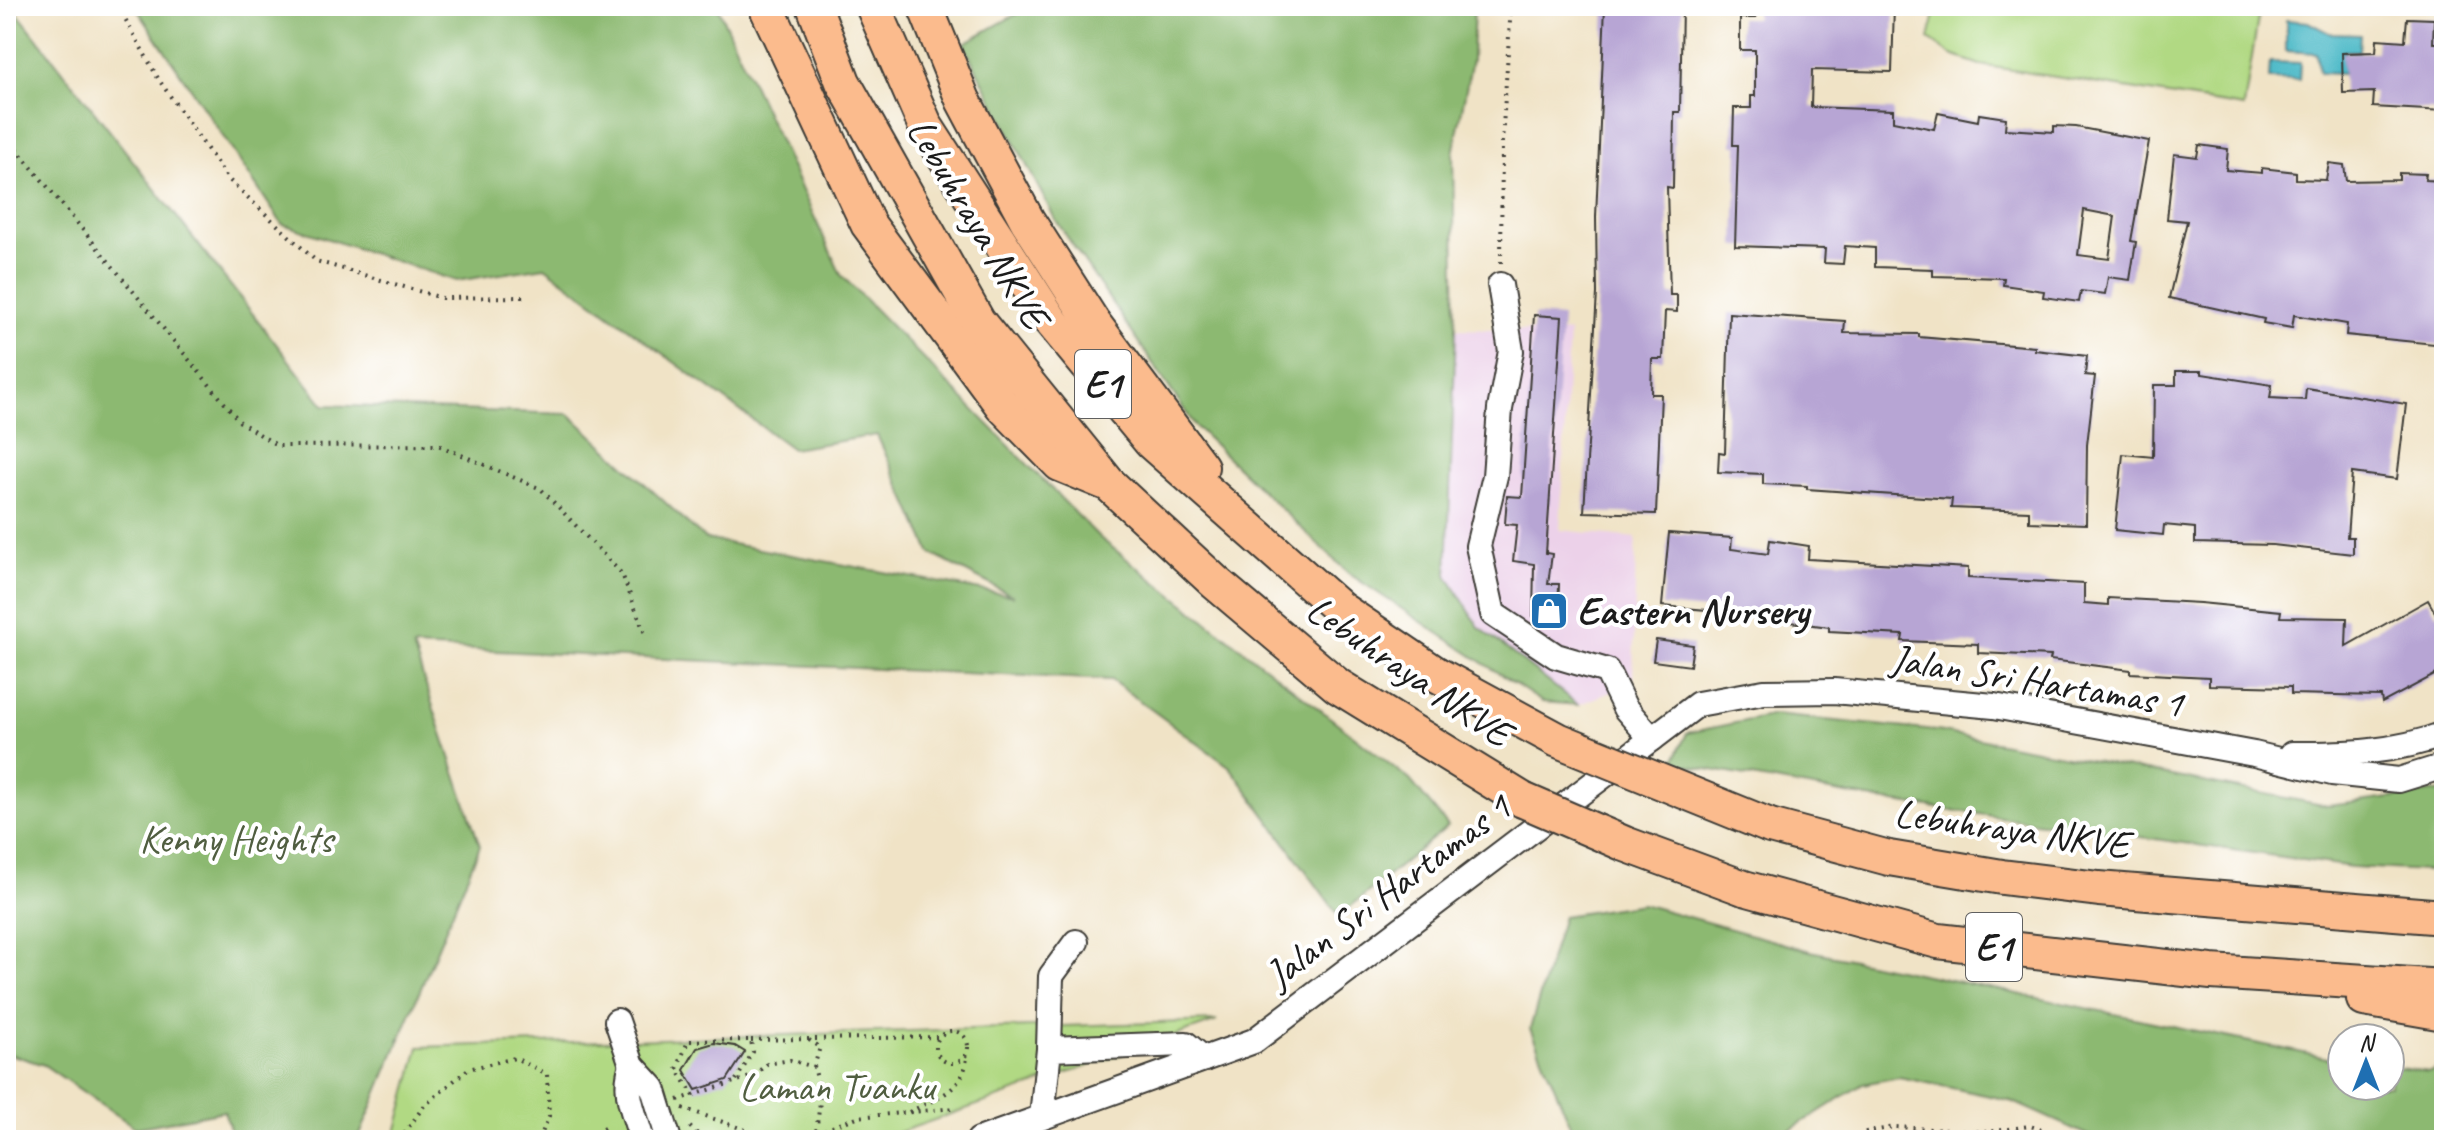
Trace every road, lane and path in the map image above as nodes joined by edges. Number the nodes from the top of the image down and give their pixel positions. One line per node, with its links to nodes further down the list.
1 (118, 6): 9 (path)
2 (766, 6): 10 (highway)
3 (814, 6): 10 (highway, Lebuhraya NKVE / E1)
4 (873, 6): 11 (highway, Lebuhraya NKVE / E1)
5 (925, 6): 11 (highway)
6 (1511, 6): 8 (path)
7 (6, 136): 12 (path)
8 (1500, 285): 14 (street)
9 (524, 297)
10 (1108, 483): 21 (highway, Lebuhraya NKVE / E1, bridge)
11 (1206, 491): 17 (highway, Lebuhraya NKVE / E1, bridge)
12 (645, 634)
13 (2444, 734): 15 (street, Jalan Sri Hartamas 1)
14 (1652, 739): 15 (street, Jalan Sri Hartamas 1); 30 (street, Jalan Sri Hartamas 1)
15 (2254, 754): 16 (street, Jalan Sri Hartamas 1)
16 (2444, 766)
17 (2253, 901): 18 (highway); 19 (highway, E1)
18 (2444, 902)
19 (2444, 917)
20 (1076, 942): 28 (street)
21 (2251, 975): 22 (highway); 23 (highway)
22 (2444, 987)
23 (2444, 1013)
24 (617, 1021): 31 (street)
25 (941, 1037): 26 (path); 29 (path); 29 (path)
26 (807, 1039): 27 (path); 32 (path)
27 (751, 1040): 33 (path); 34 (path)
28 (1049, 1049): 30 (street); 37 (street)
29 (968, 1051): 36 (path)
30 (1204, 1059): 37 (street, Jalan Sri Hartamas 1)
31 (632, 1065): 39 (street); 44 (street)
32 (814, 1067): 33 (path); 40 (path)
33 (736, 1081): 34 (path)
34 (694, 1096): 40 (path)
35 (956, 1108): 36 (path)
36 (906, 1113): 40 (path)
37 (1042, 1117): 47 (street, Jalan Sri Hartamas 1)
38 (608, 1126): 43 (path)
39 (678, 1132): 45 (path)
40 (816, 1133): 46 (path)
41 (400, 1140): 42 (path)
42 (539, 1140)
43 (581, 1140)
44 (642, 1140)
45 (704, 1140)
46 (791, 1140)
47 (979, 1140)
48 (1851, 1140): 49 (path)
49 (2074, 1140)

